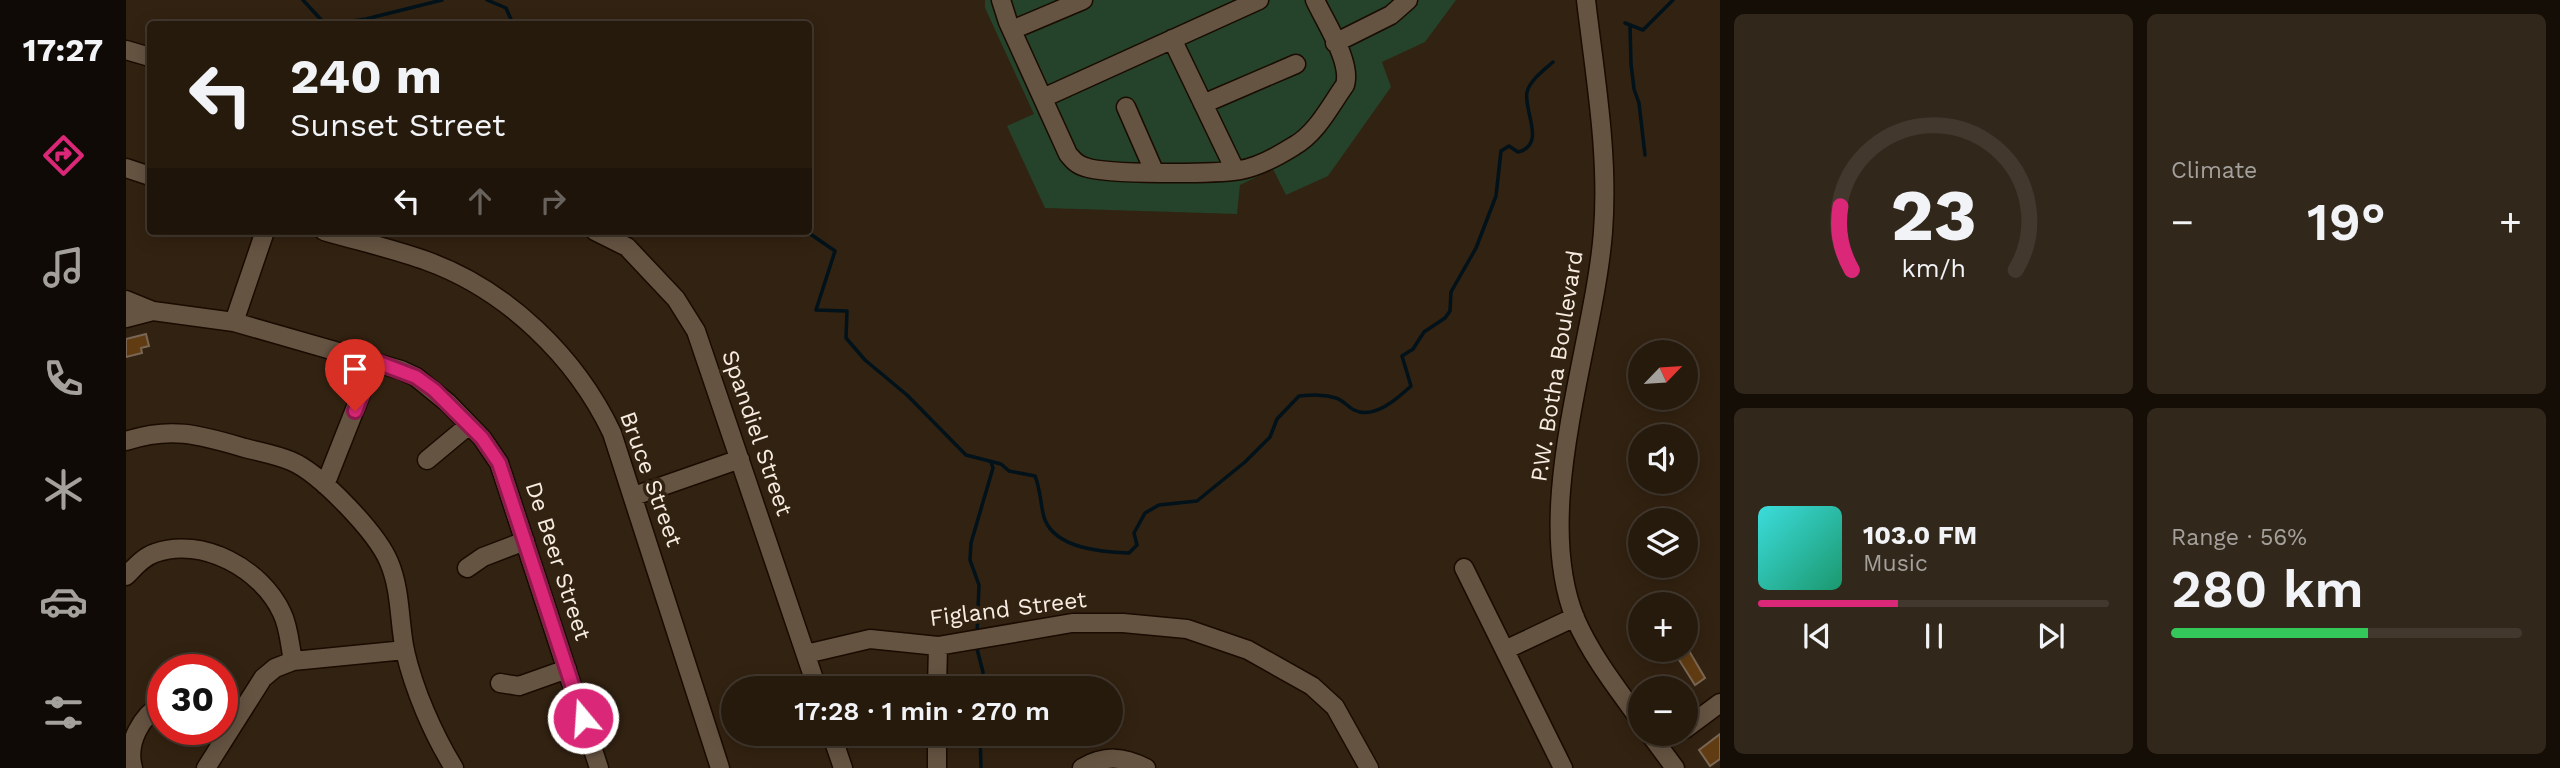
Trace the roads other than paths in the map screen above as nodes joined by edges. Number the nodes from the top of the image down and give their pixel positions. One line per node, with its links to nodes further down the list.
1 (1001, 0): 8 (street)
2 (1083, 0): 8 (street)
3 (1259, 0): 7 (street)
4 (1315, 0): 10 (street)
5 (1408, 0): 10 (street)
6 (1586, 0): 39 (street, P.W. Botha Boulevard)
7 (1235, 5): 9 (street)
8 (1012, 30): 14 (street)
9 (1172, 39): 14 (street); 15 (street)
10 (1335, 43): 18 (street)
11 (126, 51): 12 (street)
12 (147, 56)
13 (1296, 64): 15 (street)
14 (1043, 98): 19 (street)
15 (1203, 104): 18 (street)
16 (1126, 107): 19 (street)
17 (126, 169): 20 (street)
18 (1235, 170): 19 (street)
19 (1154, 171)
20 (147, 175)
21 (264, 235): 27 (street)
22 (337, 235): 34 (street, Bruce Street)
23 (603, 235): 31 (street, Spandiel Street)
24 (126, 300): 25 (street)
25 (153, 311): 26 (street); 27 (street, De Beer Street)
26 (126, 318)
27 (234, 322): 28 (street, De Beer Street)
28 (374, 361): 29 (street, De Beer Street); 33 (street)
29 (469, 425): 32 (street); 35 (street, De Beer Street)
30 (126, 441): 33 (street)
31 (740, 459): 34 (street); 43 (street, Spandiel Street)
32 (427, 460)
33 (325, 485): 41 (street)
34 (634, 496): 64 (street, Bruce Street)
35 (525, 541): 36 (street); 45 (street, De Beer Street)
36 (467, 568)
37 (1464, 568): 42 (street)
38 (126, 576): 44 (street)
39 (1575, 617): 42 (street); 49 (street, P.W. Botha Boulevard)
40 (937, 646): 43 (street, Figland Street); 47 (street); 69 (street, Figland Street)
41 (405, 650): 44 (street); 62 (street)
42 (1504, 650): 70 (street)
43 (806, 654): 46 (street, Spandiel Street)
44 (293, 661): 51 (street)
45 (567, 669): 48 (street); 63 (street, De Beer Street)
46 (813, 676)
47 (937, 676)
48 (500, 683)
49 (1628, 703)
50 (1720, 703): 52 (street)
51 (238, 712)
52 (1698, 719)
53 (147, 720): 60 (street)
54 (218, 745): 61 (street)
55 (835, 746): 65 (street)
56 (937, 746): 66 (street)
57 (1658, 746): 59 (street)
58 (1664, 746): 59 (street)
59 (1660, 749): 71 (street)
60 (133, 768)
61 (206, 768)
62 (454, 768)
63 (599, 768)
64 (720, 768)
65 (842, 768)
66 (937, 768)
67 (1082, 768): 68 (street)
68 (1146, 768)
69 (1369, 768)
70 (1563, 768)
71 (1675, 768)

